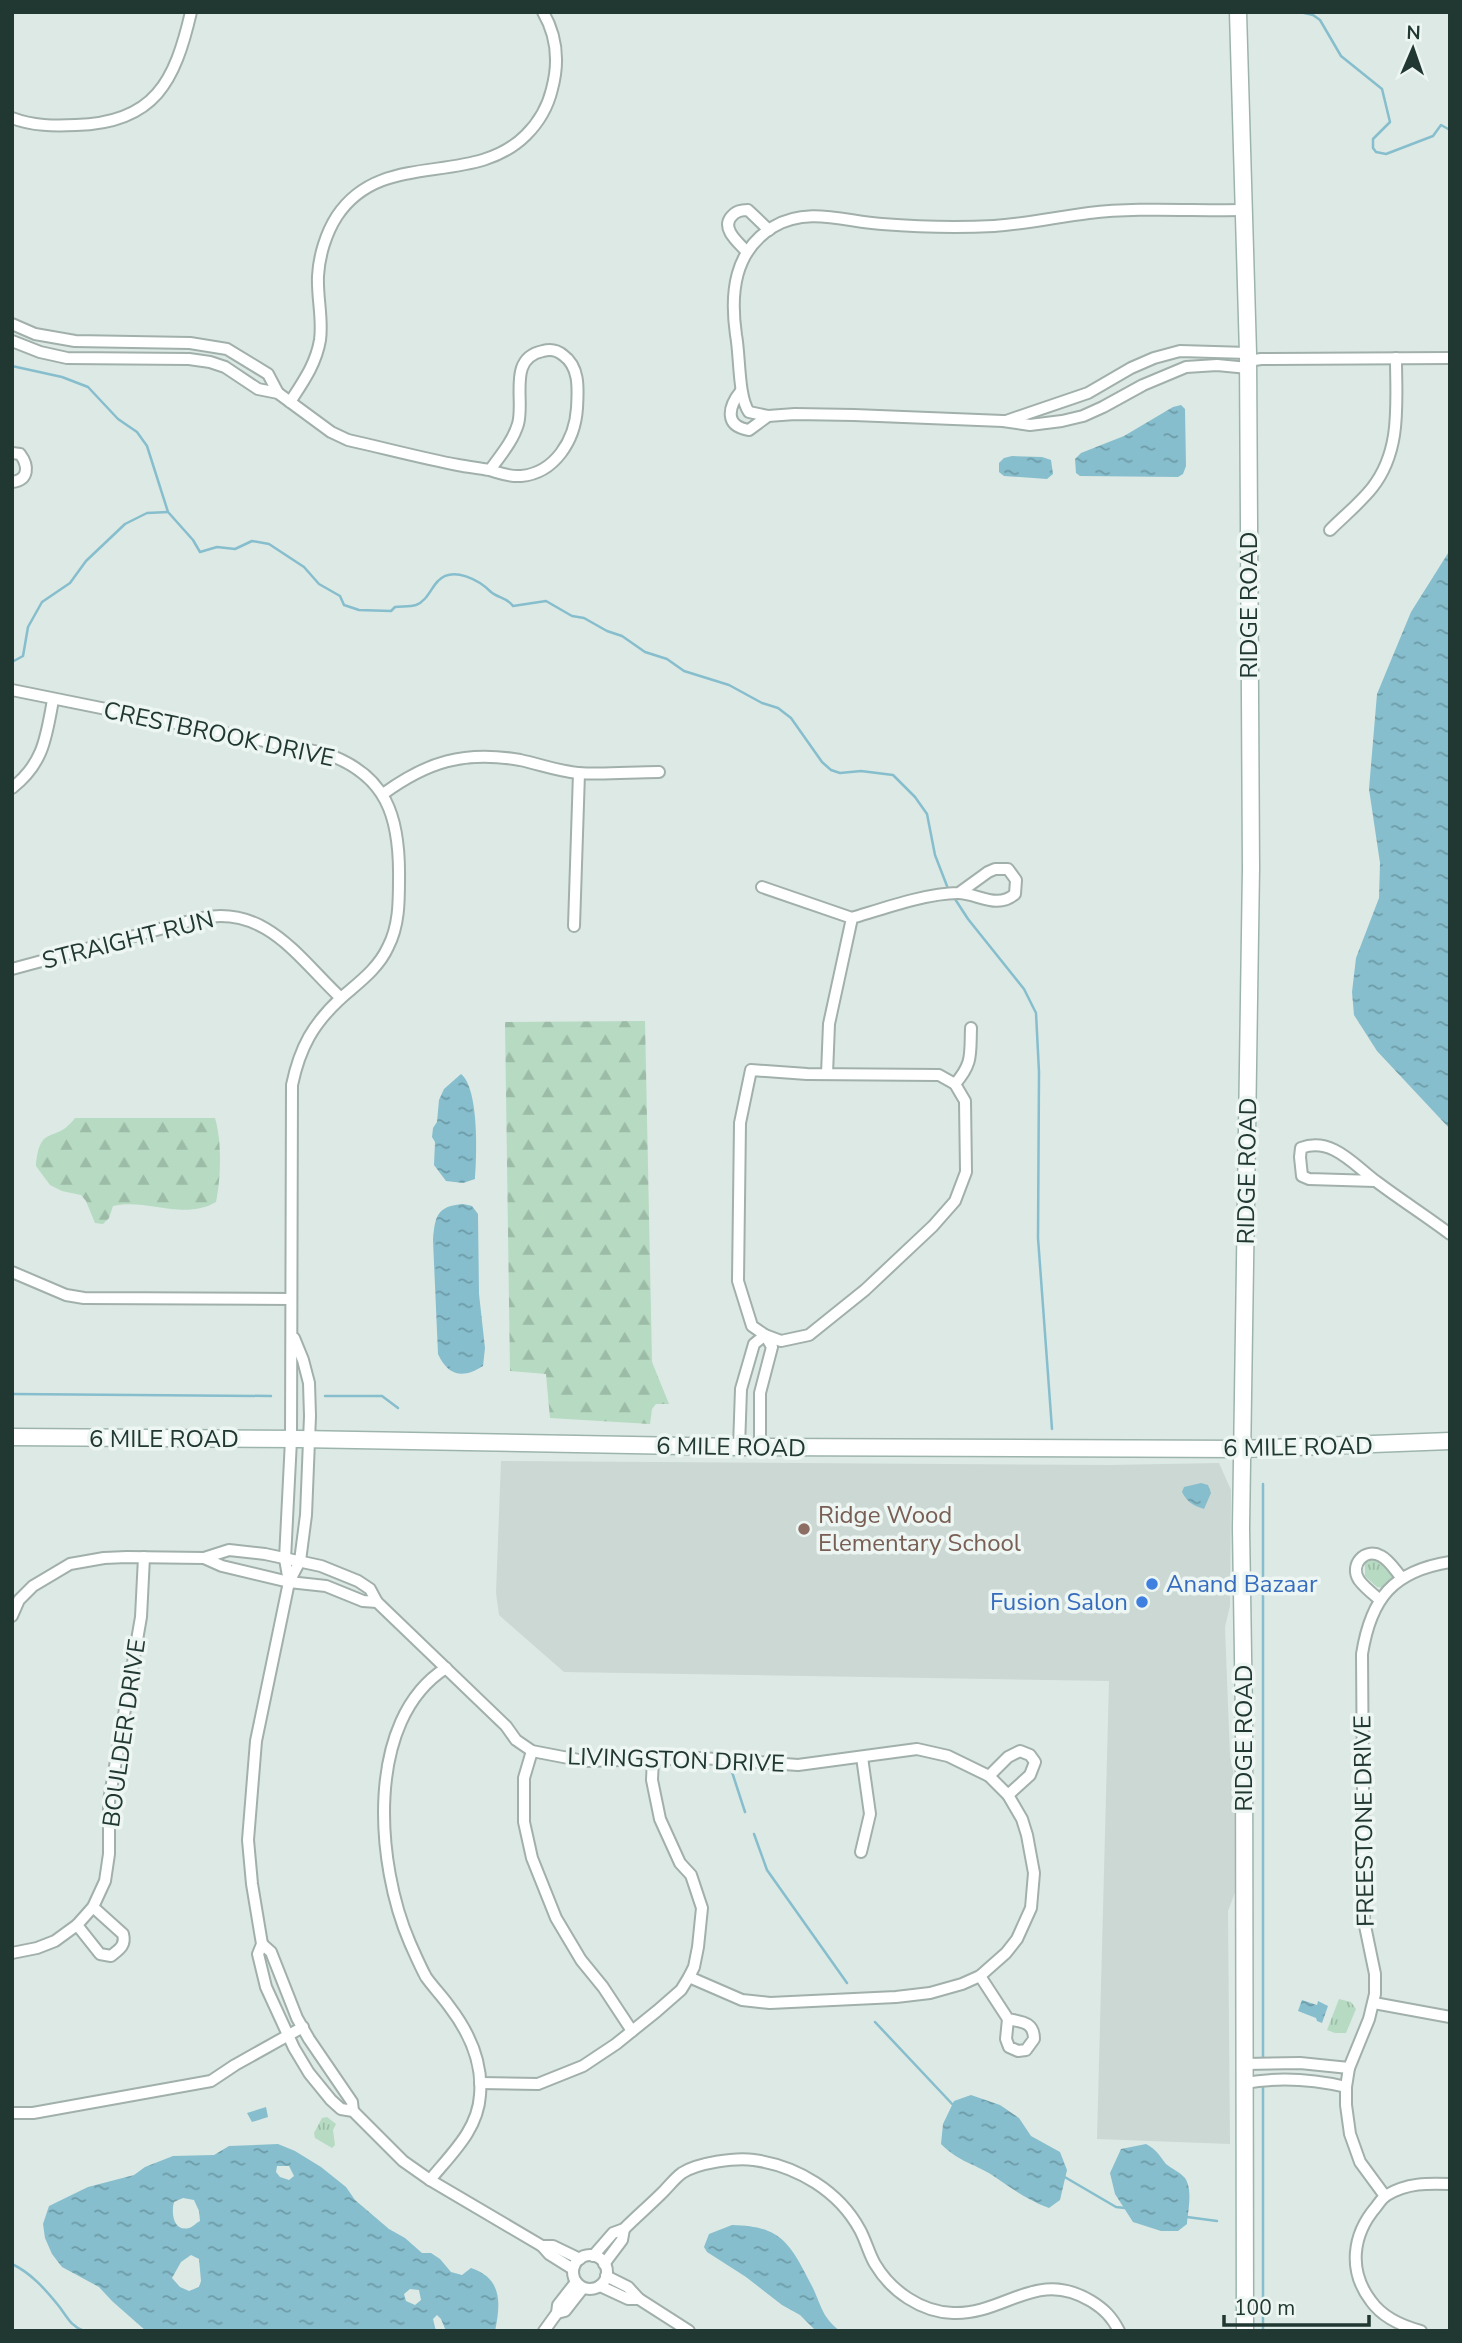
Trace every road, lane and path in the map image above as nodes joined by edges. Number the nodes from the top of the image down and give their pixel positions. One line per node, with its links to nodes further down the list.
1 (191, 12): 4 (street)
2 (543, 12): 20 (street)
3 (1238, 12): 5 (street, RIDGE ROAD)
4 (12, 118)
5 (1243, 210): 6 (street); 16 (street, RIDGE ROAD)
6 (769, 230): 7 (street); 7 (street)
7 (747, 252): 18 (street)
8 (12, 324): 9 (street)
9 (58, 340): 11 (street); 12 (street)
10 (12, 341): 12 (street)
11 (190, 343): 15 (street); 19 (street)
12 (57, 356): 15 (street)
13 (1396, 358): 14 (street); 16 (street); 27 (street)
14 (1450, 358)
15 (189, 359): 19 (street)
16 (1248, 361): 17 (street); 21 (street); 55 (street, RIDGE ROAD)
17 (1104, 384): 21 (street); 23 (street)
18 (741, 391): 22 (street); 22 (street)
19 (278, 393): 20 (street)
20 (290, 402): 25 (street)
21 (1113, 402): 23 (street)
22 (768, 416): 23 (street)
23 (1003, 421)
24 (12, 453): 26 (street)
25 (490, 470): 25 (street)
26 (12, 482)
27 (1330, 530)
28 (12, 690): 29 (street, CRESTBROOK DRIVE)
29 (53, 700): 32 (street); 33 (street, CRESTBROOK DRIVE)
30 (659, 772): 31 (street)
31 (579, 773): 33 (street); 37 (street)
32 (12, 788)
33 (383, 794): 39 (street, CRESTBROOK DRIVE)
34 (762, 887): 36 (street)
35 (959, 893): 35 (street); 36 (street)
36 (852, 918): 41 (street)
37 (574, 926)
38 (12, 969): 39 (street, STRAIGHT RUN)
39 (341, 998): 46 (street, CRESTBROOK DRIVE)
40 (971, 1028): 42 (street)
41 (827, 1074): 42 (street); 48 (street)
42 (955, 1084): 48 (street)
43 (1375, 1181): 43 (street); 44 (street)
44 (1450, 1234)
45 (12, 1272): 46 (street)
46 (290, 1299): 47 (street, CRESTBROOK DRIVE)
47 (292, 1332): 50 (street, CRESTBROOK DRIVE); 51 (street, CRESTBROOK DRIVE)
48 (765, 1335): 53 (street); 54 (street)
49 (12, 1437): 50 (street, 6 MILE ROAD)
50 (291, 1440): 51 (street, 6 MILE ROAD); 58 (street, CRESTBROOK DRIVE)
51 (309, 1440): 53 (street, 6 MILE ROAD); 59 (street, CRESTBROOK DRIVE)
52 (1450, 1441): 55 (street, 6 MILE ROAD)
53 (739, 1447): 54 (street, 6 MILE ROAD)
54 (760, 1447): 55 (street, 6 MILE ROAD)
55 (1242, 1449): 86 (street, RIDGE ROAD)
56 (144, 1557): 57 (street); 63 (street); 74 (street, BOULDER DRIVE)
57 (204, 1558): 58 (street, LIVINGSTON DRIVE); 62 (street, LIVINGSTON DRIVE)
58 (285, 1559): 59 (street, LIVINGSTON DRIVE); 62 (street, CRESTBROOK DRIVE)
59 (300, 1561): 62 (street); 65 (street, LIVINGSTON DRIVE)
60 (1450, 1562): 61 (street, FREESTONE DRIVE)
61 (1401, 1577): 64 (street, FREESTONE DRIVE); 64 (street)
62 (289, 1582): 65 (street, LIVINGSTON DRIVE); 76 (street)
63 (16, 1599): 66 (street)
64 (1380, 1600): 80 (street, FREESTONE DRIVE)
65 (377, 1602): 67 (street, LIVINGSTON DRIVE)
66 (12, 1616)
67 (446, 1668): 68 (street, LIVINGSTON DRIVE); 88 (street)
68 (532, 1751): 70 (street, LIVINGSTON DRIVE); 84 (street)
69 (862, 1757): 70 (street, LIVINGSTON DRIVE); 71 (street, LIVINGSTON DRIVE); 73 (street)
70 (653, 1758): 79 (street)
71 (989, 1776): 72 (street, LIVINGSTON DRIVE); 72 (street)
72 (1008, 1795): 78 (street, LIVINGSTON DRIVE)
73 (861, 1852)
74 (93, 1907): 75 (street, BOULDER DRIVE); 75 (street)
75 (77, 1926): 77 (street, BOULDER DRIVE)
76 (262, 1944): 83 (street); 85 (street)
77 (12, 1953)
78 (980, 1976): 79 (street, LIVINGSTON DRIVE); 82 (street)
79 (689, 1977): 84 (street)
80 (1374, 2003): 81 (street); 87 (street, FREESTONE DRIVE)
81 (1450, 2017)
82 (1008, 2019)
83 (303, 2027): 85 (street); 91 (street)
84 (632, 2031): 88 (street)
85 (288, 2037): 91 (street); 92 (street)
86 (1244, 2064): 87 (street); 89 (street, RIDGE ROAD)
87 (1349, 2068): 90 (street, FREESTONE DRIVE)
88 (480, 2082): 93 (street)
89 (1245, 2082): 90 (street); 106 (street, RIDGE ROAD)
90 (1346, 2087): 95 (street, FREESTONE DRIVE)
91 (353, 2111): 93 (street)
92 (12, 2113)
93 (430, 2180): 98 (street)
94 (1450, 2184): 95 (street)
95 (1385, 2196): 107 (street)
96 (624, 2229): 97 (street); 99 (street); 105 (street)
97 (593, 2256): 98 (street); 99 (street)
98 (576, 2264): 100 (street)
99 (605, 2270): 101 (street); 102 (street)
100 (580, 2285): 101 (street); 103 (street)
101 (600, 2286): 102 (street)
102 (639, 2299): 104 (street)
103 (544, 2331)
104 (690, 2331)
105 (1119, 2331)
106 (1245, 2331)
107 (1422, 2331)

